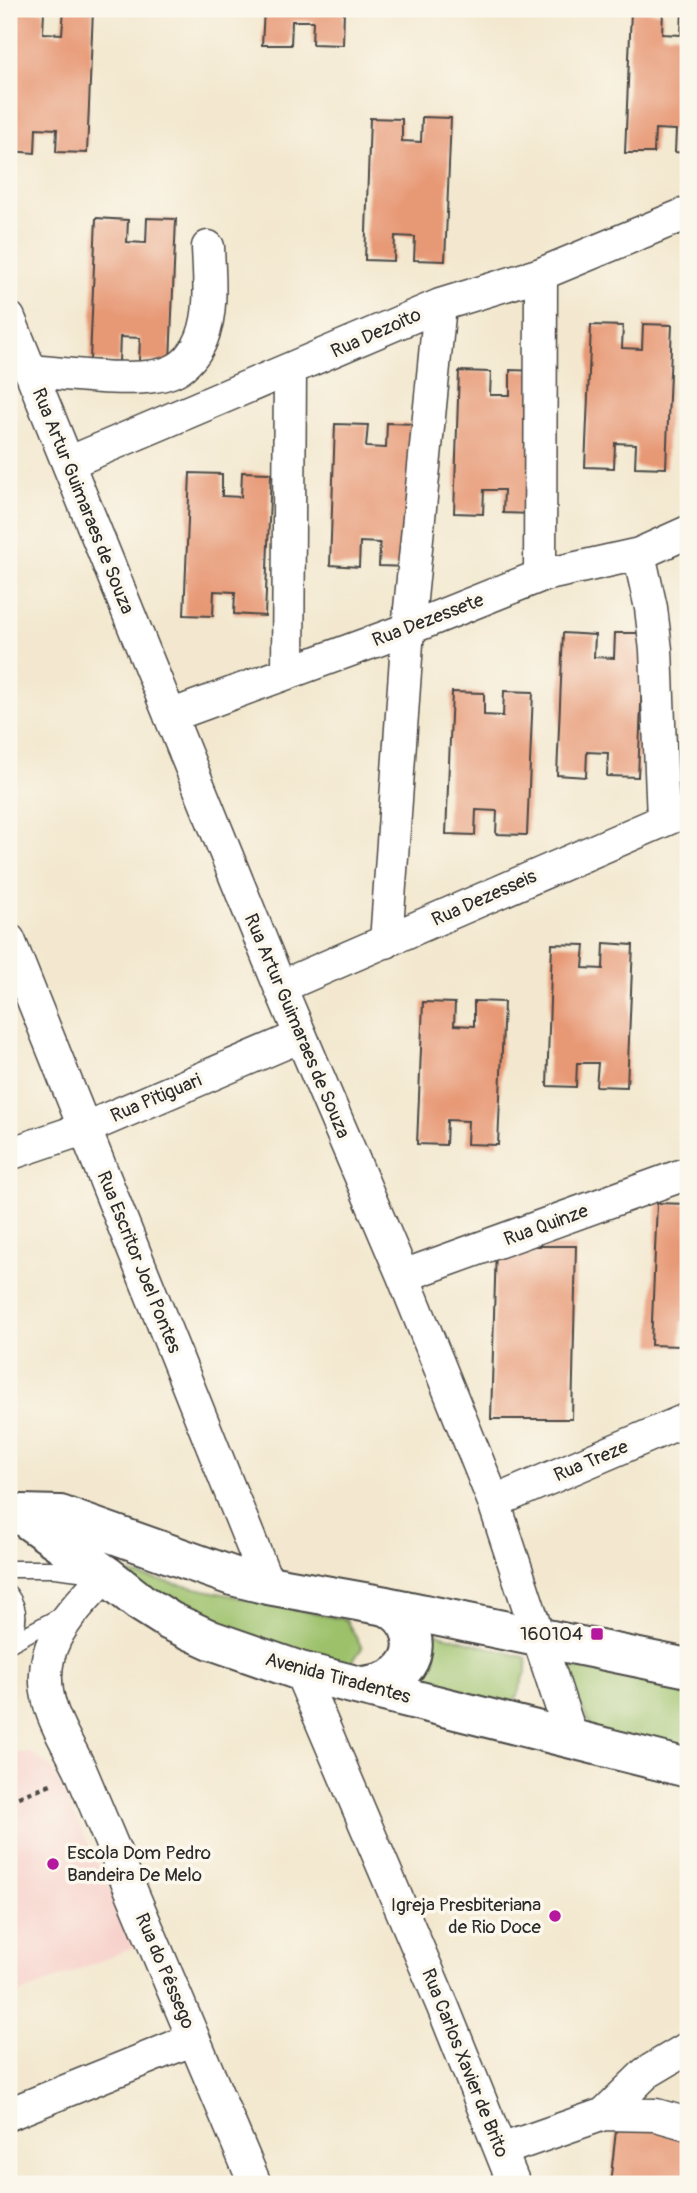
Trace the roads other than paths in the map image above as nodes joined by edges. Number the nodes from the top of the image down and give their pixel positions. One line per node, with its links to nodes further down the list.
1 (688, 213): 3 (street, Rua Dezoito)
2 (208, 247): 7 (street)
3 (541, 274): 4 (street, Rua Dezoito); 10 (street)
4 (440, 304): 6 (street, Rua Dezoito); 11 (street)
5 (9, 318): 7 (street, Rua Artur Guimaraes de Souza)
6 (290, 370): 8 (street, Rua Dezoito); 12 (street)
7 (30, 371): 8 (street, Rua Artur Guimaraes de Souza)
8 (68, 463): 13 (street, Rua Artur Guimaraes de Souza)
9 (669, 546): 10 (street, Rua Dezessete); 14 (street)
10 (540, 576): 11 (street, Rua Dezessete)
11 (408, 629): 12 (street, Rua Dezessete); 16 (street)
12 (288, 672): 13 (street, Rua Dezessete)
13 (170, 716): 17 (street, Rua Artur Guimaraes de Souza)
14 (676, 814): 16 (street, Rua Dezesseis)
15 (9, 940): 19 (street, Rua Escritor Joel Pontes)
16 (386, 942): 17 (street, Rua Dezesseis)
17 (280, 987): 18 (street, Rua Artur Guimaraes de Souza)
18 (301, 1036): 19 (street, Rua Pitiguari); 22 (street, Rua Artur Guimaraes de Souza)
19 (86, 1128): 20 (street, Rua Pitiguari); 28 (street, Rua Escritor Joel Pontes)
20 (9, 1154)
21 (688, 1173): 22 (street, Rua Quinze)
22 (403, 1276): 24 (street, Rua Artur Guimaraes de Souza)
23 (688, 1419): 24 (street, Rua Treze)
24 (494, 1502): 32 (street, Rua Artur Guimaraes de Souza)
25 (14, 1513): 27 (street, Avenida Tiradentes); 28 (street, Avenida Tiradentes)
26 (9, 1569): 27 (lane)
27 (106, 1575): 28 (street); 31 (street, Rua do Pêssego); 35 (street, Avenida Tiradentes)
28 (250, 1580): 30 (street, Avenida Tiradentes)
29 (9, 1594): 33 (lane)
30 (386, 1606): 32 (street, Avenida Tiradentes); 36 (street)
31 (76, 1607): 33 (lane); 39 (street, Rua do Pêssego)
32 (537, 1637): 34 (street, Avenida Tiradentes); 37 (street, Rua Artur Guimaraes de Souza)
33 (9, 1642)
34 (688, 1668)
35 (300, 1671): 36 (street, Avenida Tiradentes); 44 (street, Rua Carlos Xavier de Brito)
36 (363, 1686): 37 (street, Avenida Tiradentes)
37 (572, 1740): 38 (street, Avenida Tiradentes)
38 (688, 1768)
39 (194, 2039): 41 (street); 45 (street, Rua do Pêssego)
40 (688, 2048): 42 (street)
41 (9, 2114)
42 (604, 2114): 43 (street); 44 (street)
43 (688, 2124)
44 (505, 2174)
45 (255, 2184)

